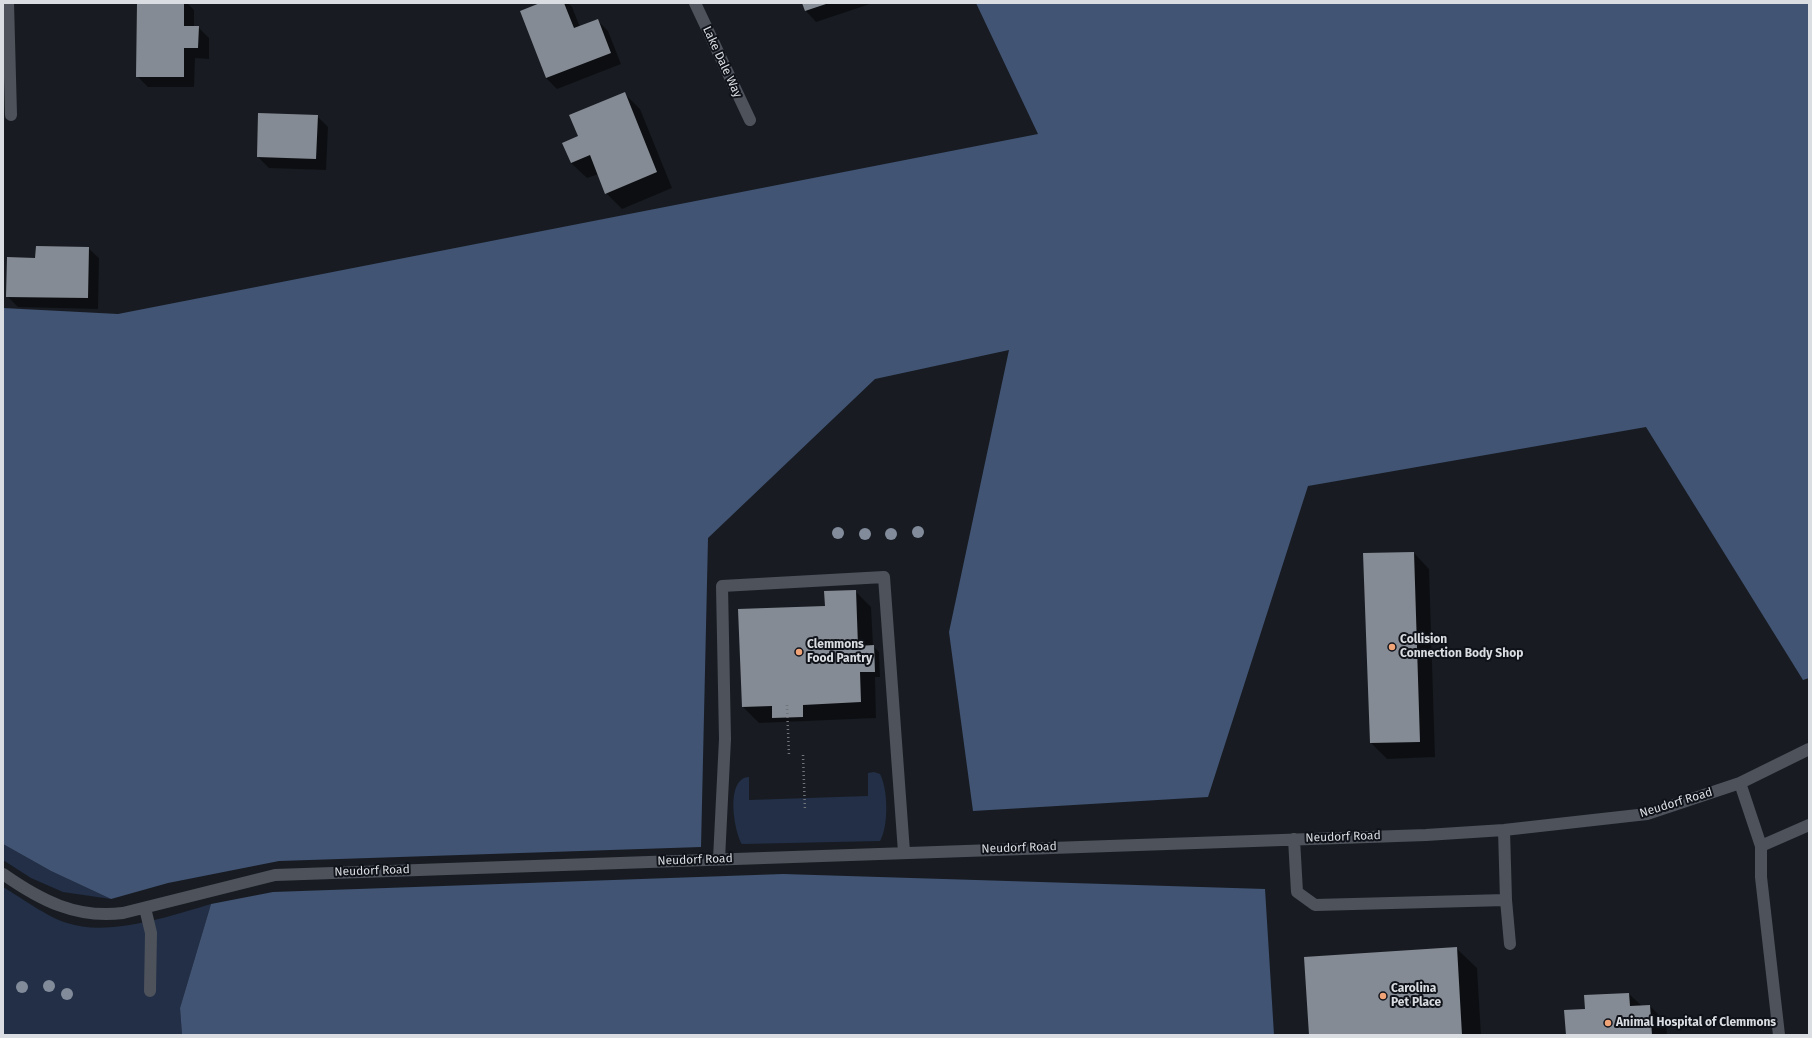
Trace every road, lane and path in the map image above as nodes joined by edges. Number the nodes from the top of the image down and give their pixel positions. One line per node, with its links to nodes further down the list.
1 (8, 3): 3 (street)
2 (695, 3): 4 (street, Lake Dale Way)
3 (11, 115)
4 (750, 120)
5 (787, 705): 8 (path)
6 (1809, 749): 9 (street, Neudorf Road)
7 (804, 755): 10 (path)
8 (789, 756)
9 (1740, 783): 12 (street, Neudorf Road); 14 (street)
10 (804, 811)
11 (1809, 825): 14 (street)
12 (1504, 830): 13 (street, Neudorf Road); 18 (street)
13 (1294, 839): 15 (street, Neudorf Road); 18 (street)
14 (1761, 846): 22 (street)
15 (904, 852): 16 (street, Neudorf Road); 16 (street)
16 (719, 859): 19 (street, Neudorf Road)
17 (3, 874): 19 (street, Neudorf Road)
18 (1506, 900): 20 (street)
19 (145, 908): 21 (street)
20 (1510, 944)
21 (150, 992)
22 (1779, 1035)

